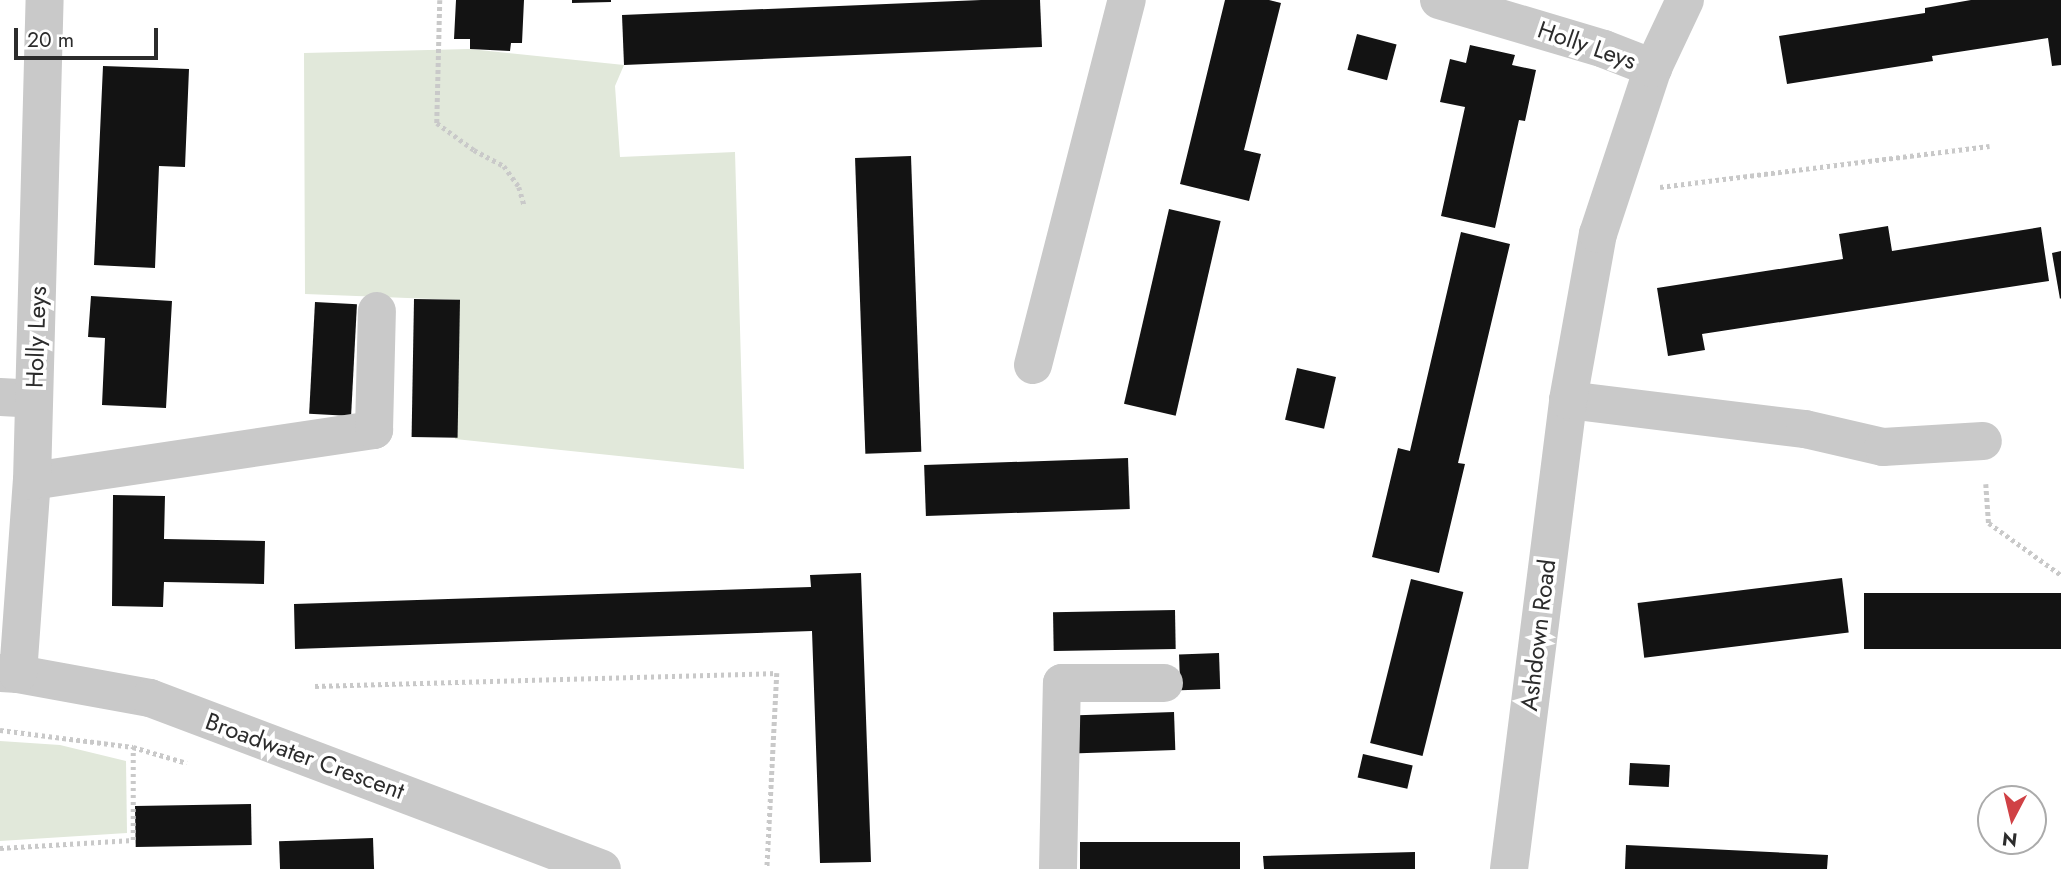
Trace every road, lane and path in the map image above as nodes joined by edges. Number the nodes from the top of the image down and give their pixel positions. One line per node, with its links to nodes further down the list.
1 (45, 0): 12 (street, Holly Leys)
2 (440, 0): 9 (path)
3 (1128, 0): 11 (street)
4 (1439, 0): 6 (street, Holly Leys)
5 (1685, 0): 6 (street, Ashdown Road)
6 (1653, 68): 8 (street, Ashdown Road)
7 (1989, 146): 8 (path)
8 (1611, 193): 13 (street, Ashdown Road)
9 (524, 204)
10 (377, 310): 15 (street)
11 (1033, 365)
12 (17, 398): 15 (street, Holly Leys)
13 (1568, 400): 14 (street); 28 (street, Ashdown Road)
14 (1983, 441): 16 (path)
15 (32, 481): 17 (street, Holly Leys)
16 (2061, 575)
17 (9, 673): 24 (street, Broadwater Crescent)
18 (1164, 683): 27 (street)
19 (315, 686): 26 (path)
20 (0, 730): 21 (path)
21 (133, 747): 22 (path); 23 (path)
22 (198, 766)
23 (0, 848)
24 (563, 861): 25 (street, Broadwater Crescent)
25 (602, 869)
26 (767, 869)
27 (1058, 869)
28 (1509, 869)

